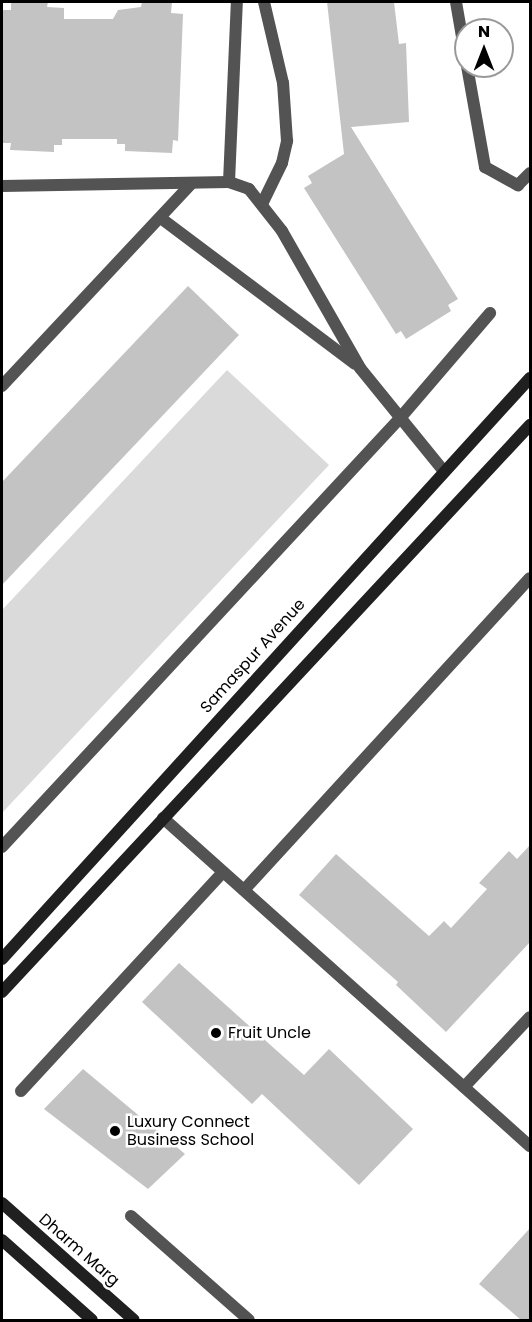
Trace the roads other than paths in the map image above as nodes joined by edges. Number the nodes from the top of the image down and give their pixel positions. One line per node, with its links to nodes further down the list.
1 (237, 2): 7 (street)
2 (264, 2): 10 (street)
3 (456, 2): 4 (street)
4 (459, 18)
5 (469, 78): 6 (street)
6 (531, 173)
7 (229, 182): 8 (street); 10 (street)
8 (192, 183): 9 (street); 11 (street)
9 (2, 186)
10 (263, 202): 13 (street)
11 (162, 219): 13 (street); 15 (street)
12 (490, 313): 16 (street)
13 (360, 368): 16 (street)
14 (531, 378): 18 (main road, Samaspur Avenue)
15 (2, 386)
16 (402, 417): 18 (street); 21 (street)
17 (531, 425): 20 (main road)
18 (443, 470): 24 (main road, Samaspur Avenue)
19 (531, 578): 23 (street)
20 (163, 818): 22 (street); 25 (main road)
21 (2, 848)
22 (223, 872): 23 (street); 28 (street)
23 (244, 890): 27 (street)
24 (2, 959)
25 (2, 992)
26 (531, 1017): 27 (street)
27 (464, 1087): 29 (street)
28 (21, 1091)
29 (531, 1146)
30 (2, 1203): 34 (main road, Dharm Marg)
31 (131, 1216): 35 (street)
32 (2, 1240): 33 (main road)
33 (92, 1320)
34 (134, 1320)
35 (249, 1320)

